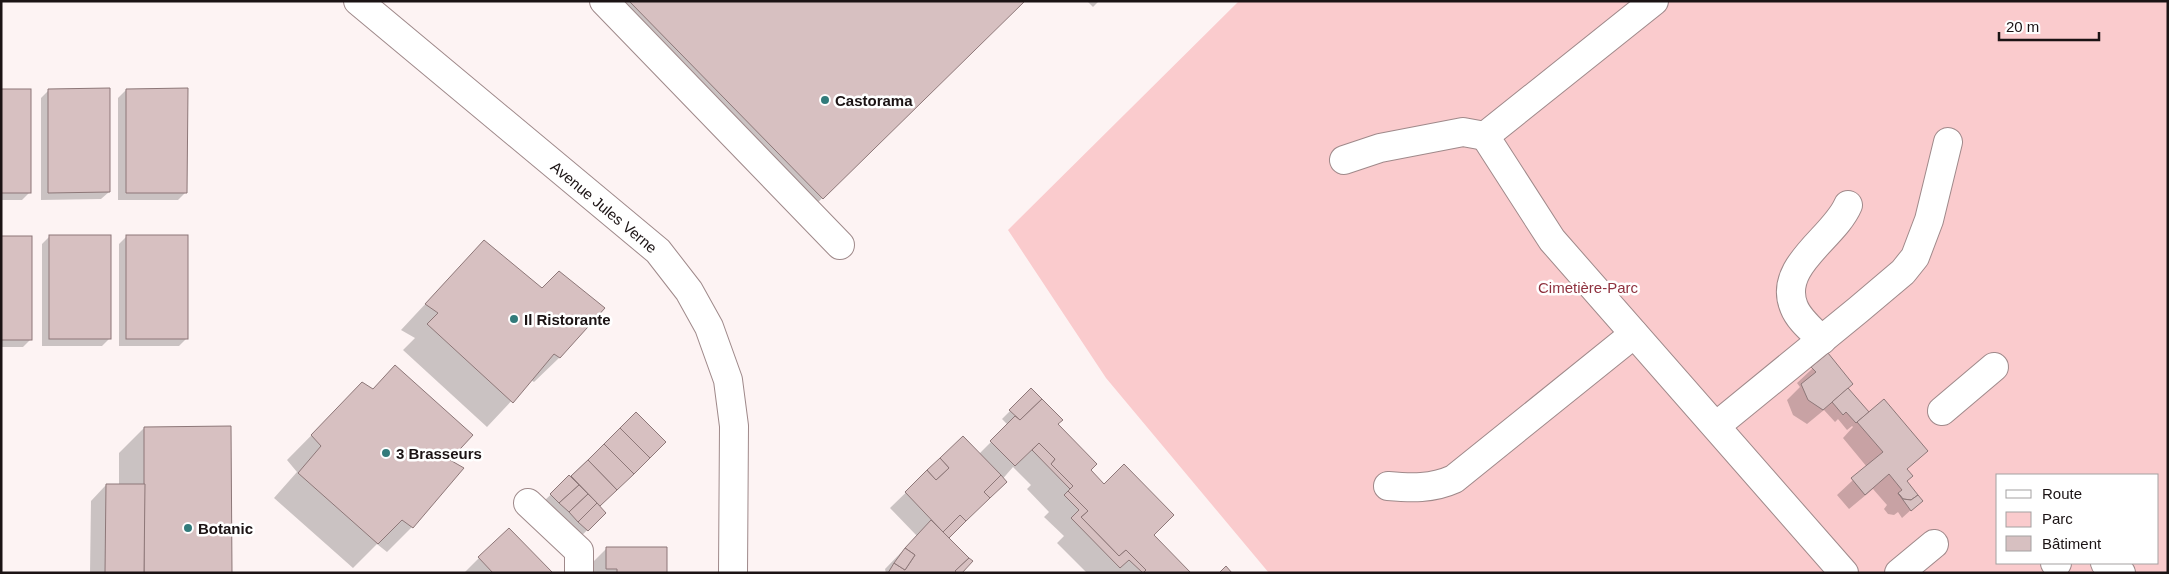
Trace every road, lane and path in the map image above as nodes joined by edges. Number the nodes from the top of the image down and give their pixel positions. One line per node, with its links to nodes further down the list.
1 (358, 1): 19 (street, Avenue Jules Verne)
2 (604, 1): 8 (street)
3 (1654, 1): 4 (street)
4 (1485, 136): 6 (street); 9 (street)
5 (1948, 142): 10 (street)
6 (1344, 160)
7 (1848, 205): 10 (street)
8 (840, 245)
9 (1634, 334): 13 (street); 14 (street)
10 (1822, 340): 13 (street)
11 (1994, 367): 12 (street)
12 (1942, 410)
13 (1716, 426): 20 (street)
14 (1388, 486)
15 (528, 503): 18 (street)
16 (1934, 544): 21 (street)
17 (2107, 564): 22 (street)
18 (579, 573)
19 (733, 573)
20 (1844, 573)
21 (1899, 573)
22 (2121, 573)

